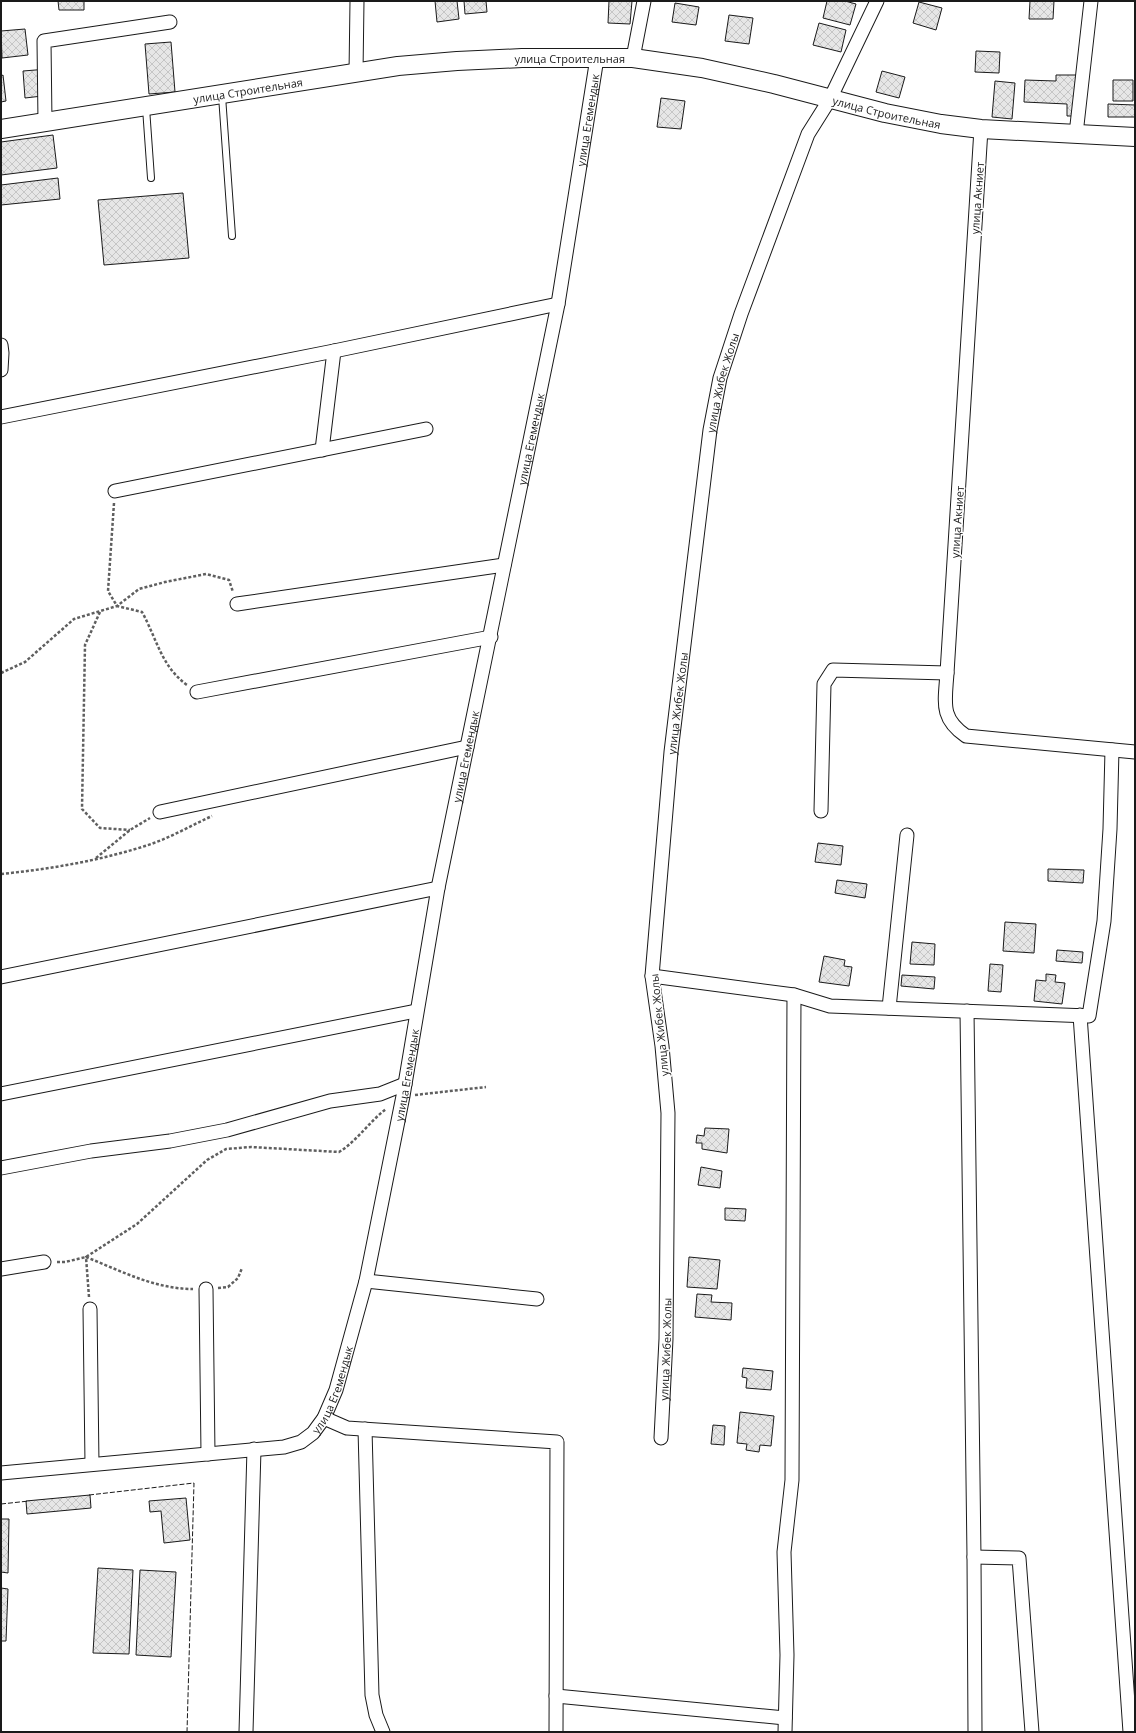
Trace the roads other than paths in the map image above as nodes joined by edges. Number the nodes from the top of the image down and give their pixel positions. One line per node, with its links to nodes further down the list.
1 (357, 1): 8 (street)
2 (644, 1): 7 (street)
3 (877, 1): 10 (street, улица Жибек Жолы)
4 (1091, 1): 15 (street)
5 (170, 22): 12 (street)
6 (597, 58): 7 (main road, улица Строительная); 8 (main road, улица Строительная); 19 (street, улица Егемендык)
7 (634, 58): 10 (main road, улица Строительная)
8 (356, 73): 9 (main road, улица Строительная)
9 (222, 94): 11 (main road, улица Строительная); 18 (lane)
10 (830, 99): 14 (main road, улица Строительная); 39 (street, улица Жибек Жолы)
11 (145, 106): 12 (main road, улица Строительная); 17 (lane)
12 (45, 122): 13 (main road, улица Строительная)
13 (1, 129)
14 (981, 130): 15 (main road, улица Строительная); 30 (street, улица Акниет)
15 (1076, 134): 16 (main road, улица Строительная)
16 (1135, 136)
17 (152, 178)
18 (232, 236)
19 (558, 304): 21 (street); 27 (street, улица Егемендык)
20 (1, 345): 22 (street)
21 (334, 351): 23 (street); 25 (street)
22 (1, 370)
23 (1, 416)
24 (426, 429): 25 (street)
25 (322, 450): 26 (street)
26 (115, 491)
27 (504, 565): 28 (street); 29 (street, улица Егемендык)
28 (237, 604)
29 (491, 636): 31 (street); 32 (street, улица Егемендык)
30 (947, 673): 33 (street, улица Акниет); 35 (street)
31 (197, 692)
32 (467, 747): 36 (street); 38 (street, улица Егемендык)
33 (1112, 750): 34 (street, улица Акниет); 45 (street)
34 (1135, 752)
35 (821, 811)
36 (160, 812)
37 (907, 834): 42 (street)
38 (438, 888): 40 (street); 43 (street, улица Егемендык)
39 (652, 976): 41 (street); 57 (street, улица Жибек Жолы)
40 (1, 978)
41 (794, 995): 42 (street); 64 (street)
42 (889, 1008): 44 (street)
43 (416, 1011): 46 (street, улица Егемендык); 47 (street)
44 (967, 1011): 45 (street); 62 (street)
45 (1080, 1015): 71 (street)
46 (404, 1090): 48 (street); 51 (street, улица Егемендык)
47 (1, 1094)
48 (1, 1168)
49 (44, 1262): 50 (street)
50 (1, 1269)
51 (366, 1281): 53 (street); 55 (street, улица Егемендык)
52 (206, 1289): 59 (street)
53 (537, 1299)
54 (90, 1309): 60 (street)
55 (324, 1418): 56 (street); 58 (street, улица Егемендык)
56 (365, 1429): 63 (street); 66 (street)
57 (661, 1438)
58 (254, 1449): 59 (street); 65 (street)
59 (208, 1454): 60 (street)
60 (92, 1464): 61 (street)
61 (1, 1472)
62 (974, 1557): 69 (street); 70 (street)
63 (556, 1696): 64 (street); 67 (street)
64 (785, 1718): 68 (street)
65 (246, 1732)
66 (383, 1732)
67 (556, 1732)
68 (785, 1732)
69 (974, 1732)
70 (1032, 1732)
71 (1130, 1732)

